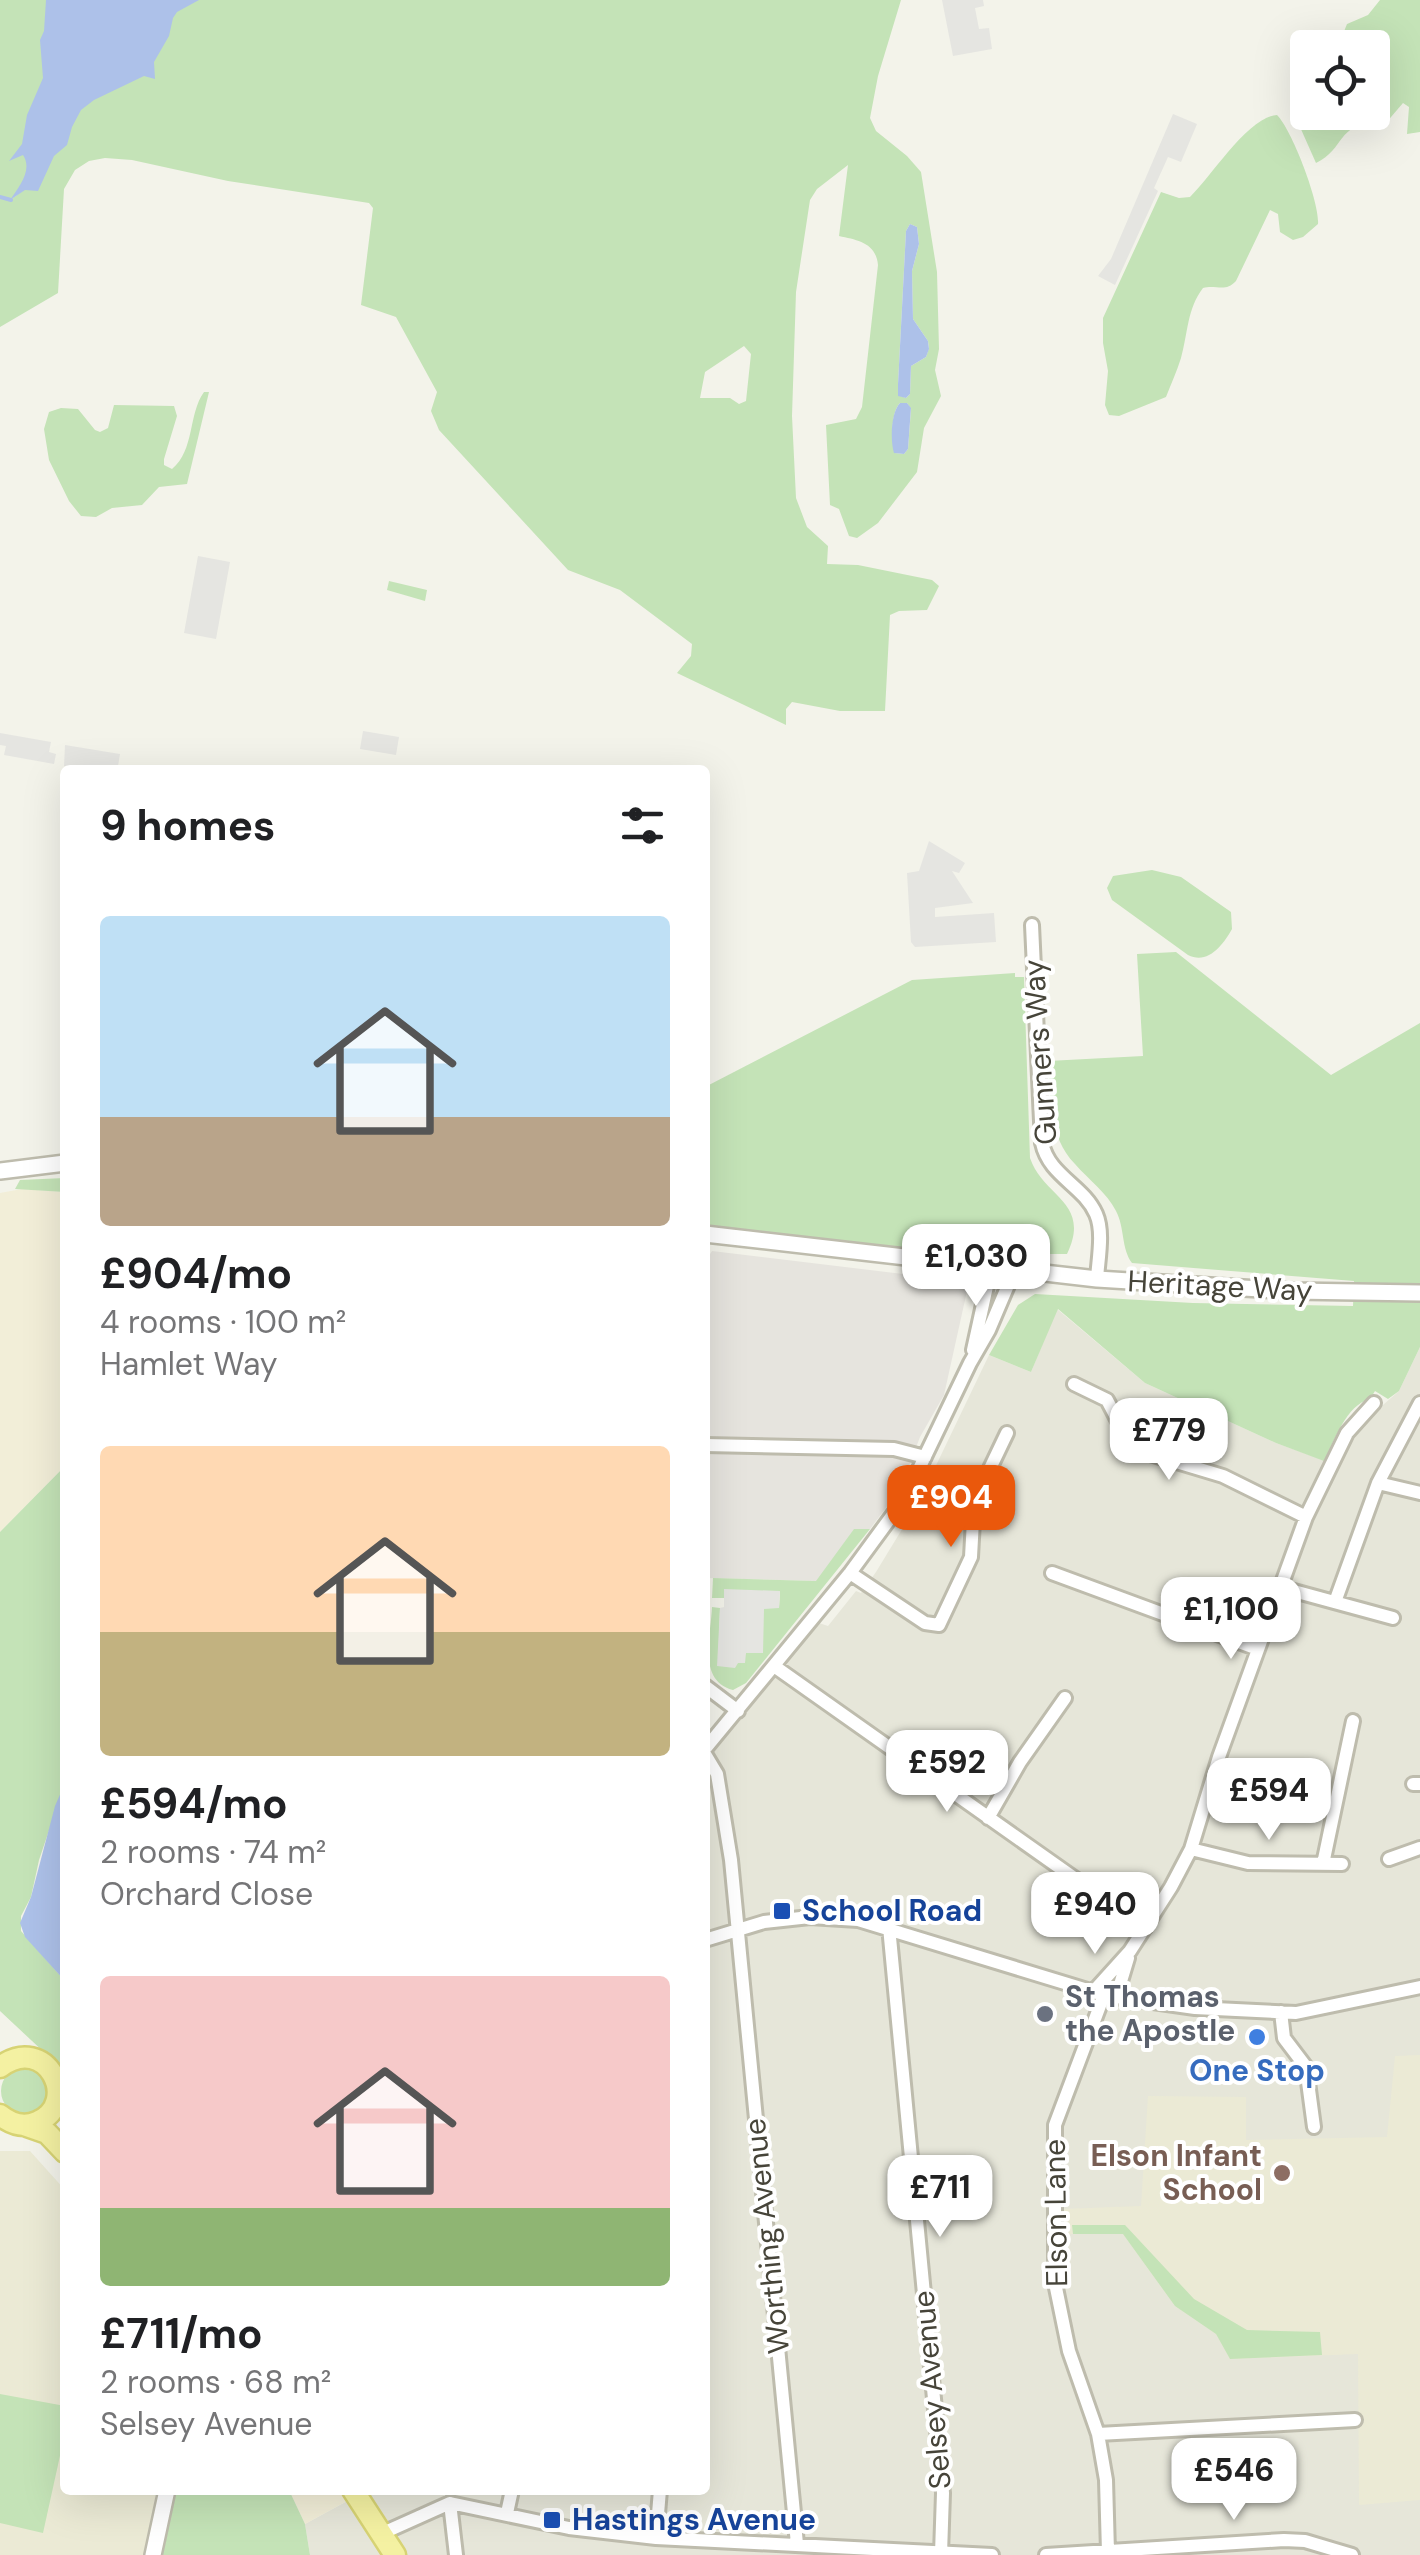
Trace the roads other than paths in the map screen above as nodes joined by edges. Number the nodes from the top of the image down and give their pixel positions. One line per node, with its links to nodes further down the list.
1 (1032, 926): 7 (street, Gunners Way)
2 (60, 1164): 3 (street)
3 (0, 1171)
4 (710, 1235): 5 (street, Heritage Way)
5 (990, 1268): 6 (street, Heritage Way); 11 (street)
6 (1014, 1271): 7 (street, Heritage Way); 11 (street)
7 (1097, 1279): 9 (street, Heritage Way)
8 (1420, 1284): 9 (street, Heritage Way)
9 (1377, 1292): 10 (street, Heritage Way)
10 (1420, 1293)
11 (970, 1363): 17 (street)
12 (1088, 1372): 20 (street)
13 (1374, 1403): 20 (street)
14 (1420, 1403): 18 (street)
15 (1006, 1433): 21 (street)
16 (710, 1445): 17 (street)
17 (925, 1457): 21 (street)
18 (1378, 1483): 19 (street); 24 (street)
19 (1420, 1494)
20 (1306, 1516): 23 (street)
21 (850, 1573): 27 (street)
22 (1052, 1573): 26 (street)
23 (1279, 1587): 24 (street); 26 (street)
24 (1335, 1602): 25 (street)
25 (1393, 1618)
26 (1258, 1649): 35 (street)
27 (774, 1666): 30 (street); 34 (street)
28 (710, 1690): 30 (street)
29 (1065, 1698): 34 (street)
30 (738, 1711): 32 (street)
31 (1353, 1721): 38 (street)
32 (710, 1746)
33 (710, 1761): 41 (street)
34 (988, 1818): 42 (street)
35 (1191, 1848): 38 (street); 42 (street)
36 (1418, 1854): 37 (street)
37 (1388, 1859)
38 (1323, 1864): 39 (street)
39 (1342, 1864)
40 (889, 1927): 41 (street); 46 (street); 68 (street, Selsey Avenue)
41 (737, 1928): 43 (street); 64 (street, Worthing Avenue)
42 (1145, 1928): 44 (street)
43 (710, 1938)
44 (1130, 1951): 46 (street, Elson Lane); 46 (street)
45 (1420, 1987): 47 (street)
46 (1104, 1995): 47 (street); 55 (street, Elson Lane)
47 (1281, 2012): 52 (street)
48 (5, 2058): 49 (main road)
49 (59, 2081): 51 (main road)
50 (0, 2115): 51 (main road)
51 (24, 2125): 53 (main road)
52 (1314, 2127)
53 (60, 2147)
54 (1355, 2420): 55 (street)
55 (1098, 2434): 66 (street, Elson Lane)
56 (166, 2495): 69 (street)
57 (356, 2495): 62 (main road)
58 (511, 2495): 61 (street)
59 (660, 2495): 63 (street)
60 (450, 2503): 61 (street); 62 (street); 71 (street)
61 (508, 2514): 63 (street)
62 (383, 2533): 70 (main road)
63 (656, 2538): 64 (street)
64 (797, 2544): 67 (street)
65 (1222, 2550): 66 (street); 74 (street)
66 (1108, 2552): 73 (street)
67 (898, 2553): 68 (street)
68 (941, 2554): 72 (street)
69 (153, 2555)
70 (395, 2555)
71 (456, 2555)
72 (992, 2555)
73 (1046, 2555)
74 (1352, 2555)

